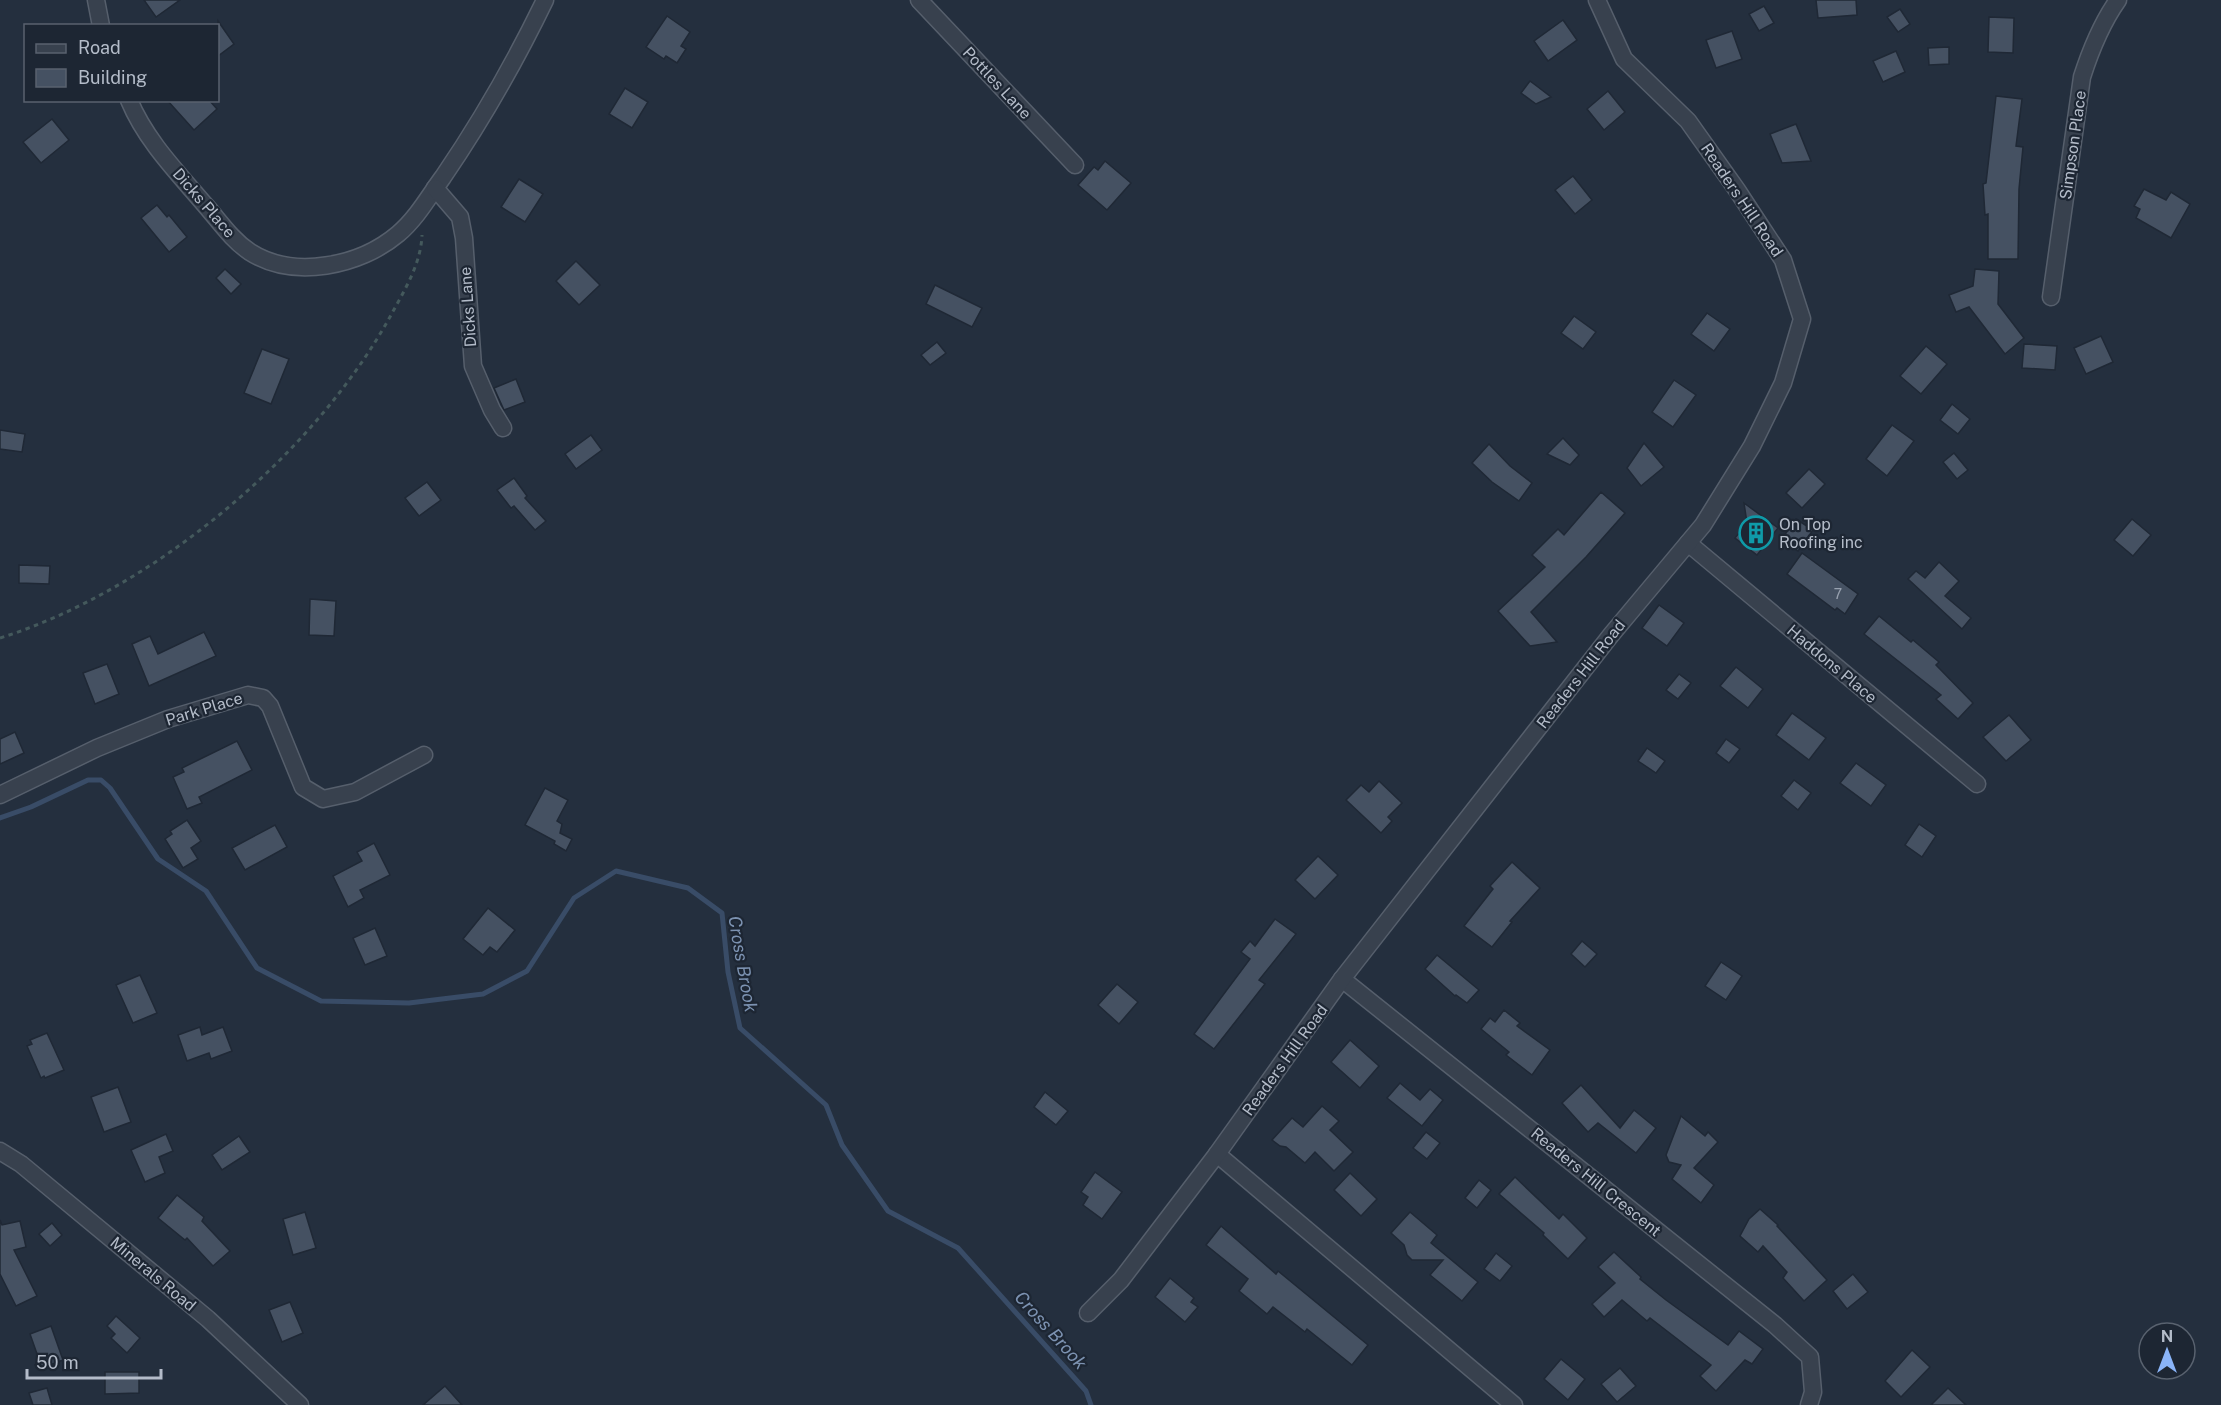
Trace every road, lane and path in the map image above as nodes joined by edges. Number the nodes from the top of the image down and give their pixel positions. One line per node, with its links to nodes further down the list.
1 (96, 0): 6 (street)
2 (545, 0): 9 (street, Dicks Place)
3 (919, 0): 8 (street, Pottles Lane)
4 (1597, 0): 13 (street, Readers Hill Road)
5 (2118, 0): 11 (street, Simpson Place)
6 (101, 24)
7 (130, 102): 10 (street, Dicks Place)
8 (1075, 165)
9 (435, 188): 10 (street, Dicks Place); 12 (street, Dicks Lane)
10 (416, 215): 14 (path)
11 (2051, 297)
12 (503, 428)
13 (1688, 543): 16 (street, Haddons Place); 18 (street, Readers Hill Road)
14 (0, 638)
15 (424, 754): 17 (street, Park Place)
16 (1977, 784)
17 (0, 795)
18 (1342, 979): 20 (street, Readers Hill Road); 24 (street, Readers Hill Crescent)
19 (0, 1150): 22 (street, Minerals Road)
20 (1217, 1154): 21 (street, Readers Hill Road); 23 (street)
21 (1088, 1313)
22 (300, 1405)
23 (1514, 1405)
24 (1809, 1405)

